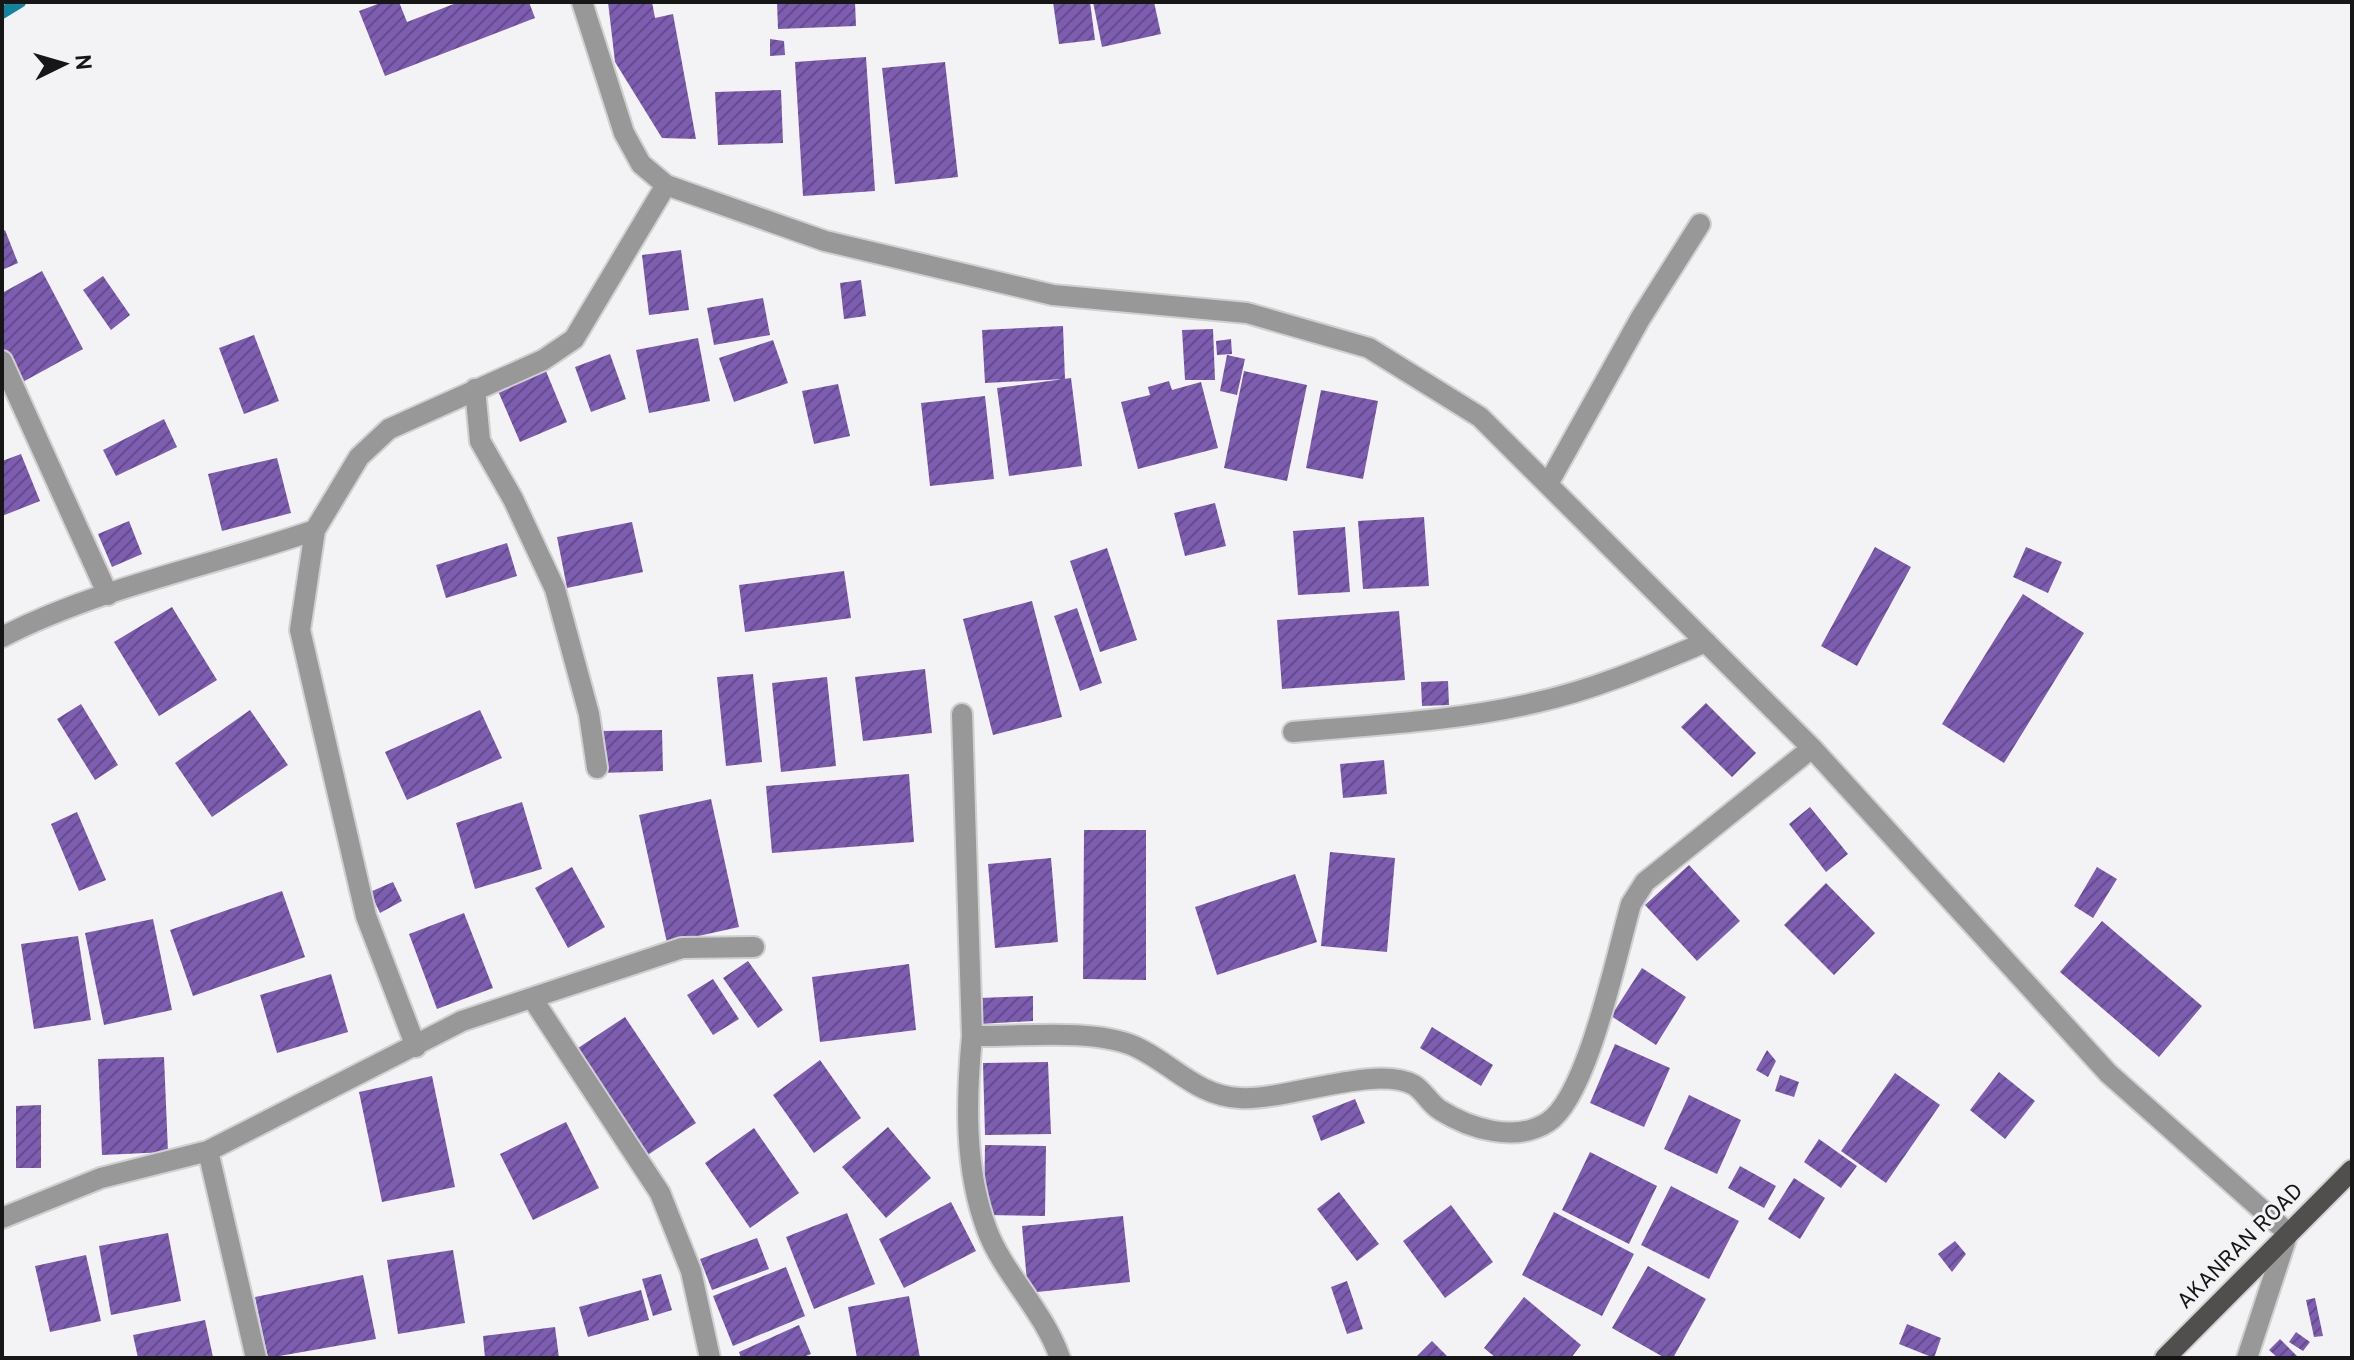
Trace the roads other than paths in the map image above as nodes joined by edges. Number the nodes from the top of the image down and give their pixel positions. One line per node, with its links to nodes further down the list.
1 (582, 2): 2 (street)
2 (641, 164): 3 (street); 4 (street)
3 (666, 185): 4 (street); 8 (street)
4 (647, 217): 7 (street)
5 (1700, 224): 8 (street)
6 (2, 361): 10 (street)
7 (475, 389): 9 (street); 16 (street)
8 (1548, 484): 12 (street)
9 (315, 530): 10 (street); 20 (street)
10 (108, 595): 11 (street)
11 (2, 637)
12 (1706, 642): 14 (street); 15 (street)
13 (962, 714): 19 (street)
14 (1293, 732)
15 (1812, 748): 19 (street); 24 (street)
16 (597, 768)
17 (754, 947): 18 (street)
18 (532, 998): 20 (street); 26 (street)
19 (972, 1036): 27 (street)
20 (416, 1047): 21 (street)
21 (208, 1151): 23 (street); 25 (street)
22 (2352, 1170): 24 (main road, AKANRAN ROAD)
23 (2, 1218)
24 (2288, 1233): 28 (main road, AKANRAN ROAD); 29 (street)
25 (256, 1358)
26 (710, 1358)
27 (1060, 1358)
28 (2165, 1358)
29 (2247, 1358)

